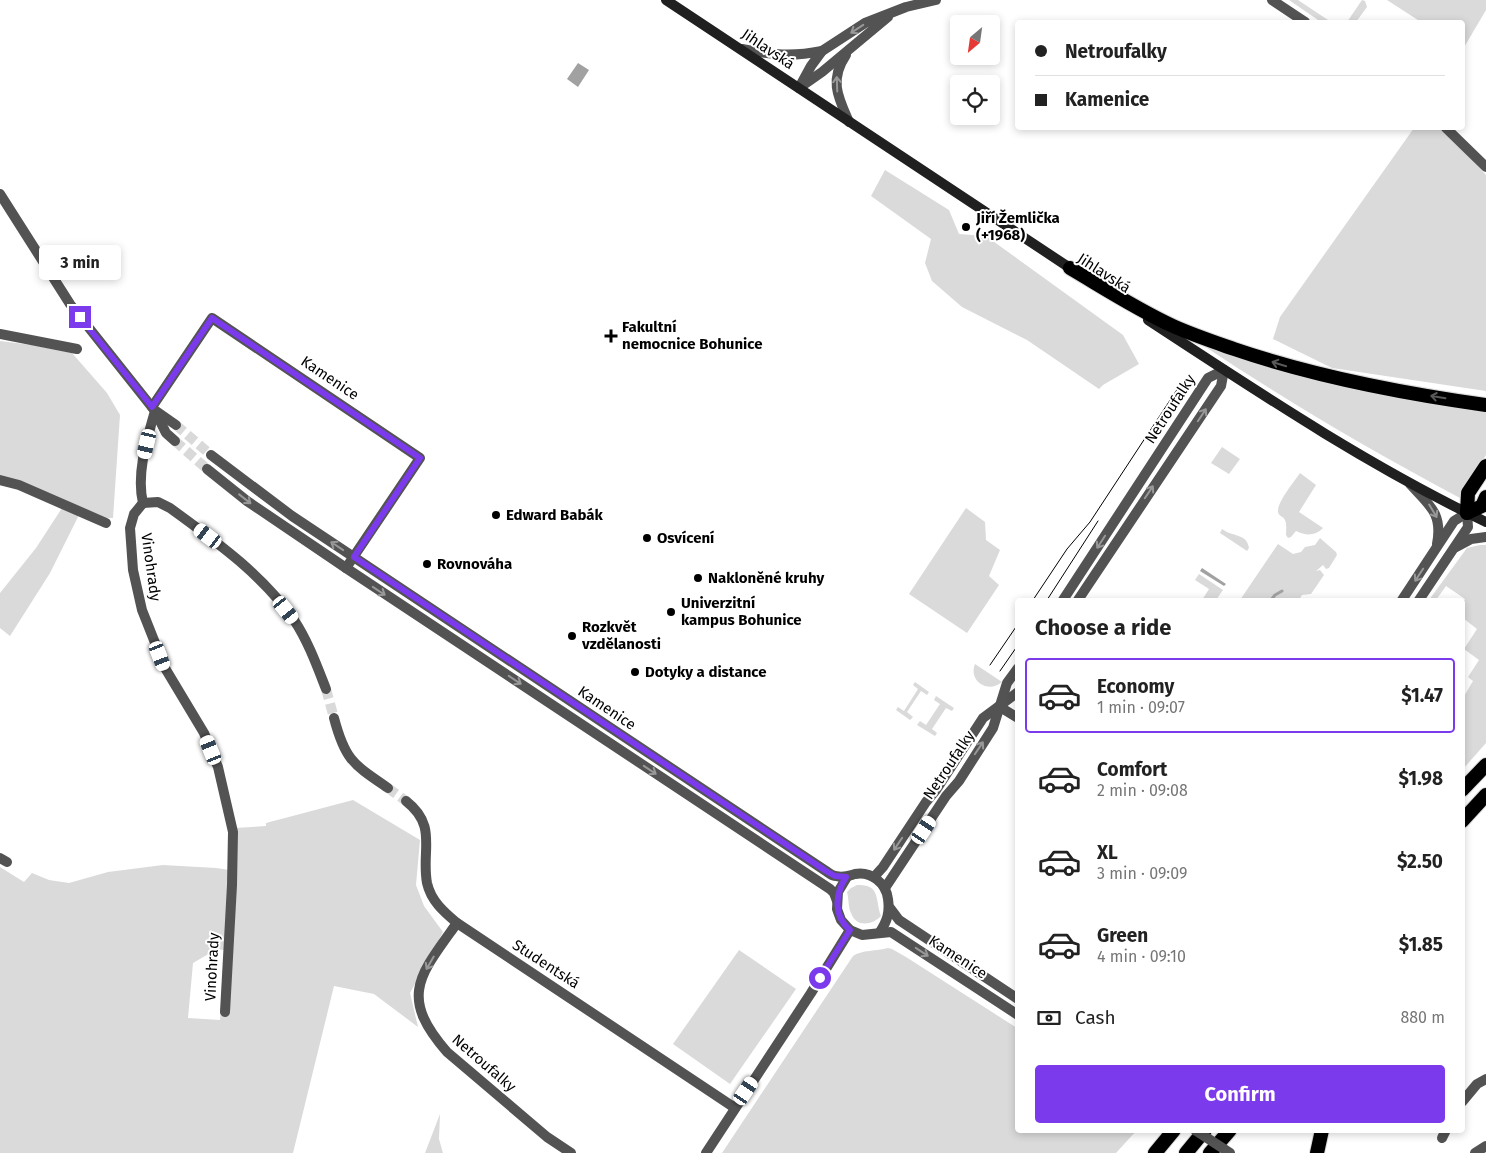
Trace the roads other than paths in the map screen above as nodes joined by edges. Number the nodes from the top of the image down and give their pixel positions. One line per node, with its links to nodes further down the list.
1 (666, 0): 7 (main road, Jihlavská)
2 (936, 0): 4 (street)
3 (1272, 0): 5 (street)
4 (894, 12): 6 (street); 8 (street, one-way to 8)
5 (1302, 20)
6 (851, 48): 9 (street); 10 (street, one-way to 6)
7 (742, 49): 8 (street); 9 (main road, Jihlavská)
8 (822, 52): 9 (street)
9 (799, 88): 10 (main road, Jihlavská)
10 (849, 122): 14 (main road, Jihlavská)
11 (1448, 130): 12 (street)
12 (1486, 167)
13 (0, 194): 19 (street)
14 (1070, 268): 17 (main road, Jihlavská); 18 (highway, one-way to 14)
15 (0, 334): 16 (street)
16 (76, 349)
17 (1224, 370): 26 (main road, Jihlavská); 37 (street, Netroufalky, one-way to 37); 38 (street, Netroufalky, one-way to 17)
18 (1486, 405)
19 (154, 409): 20 (street); 21 (street); 28 (street); 35 (street, Kamenice)
20 (176, 425)
21 (174, 441)
22 (211, 455): 35 (street, Kamenice, one-way to 22)
23 (1486, 466): 29 (highway)
24 (207, 469): 36 (street, Kamenice, one-way to 36)
25 (0, 480): 30 (street)
26 (1408, 481): 29 (main road, Jihlavská); 33 (street, one-way to 33)
27 (1486, 497): 29 (highway)
28 (143, 504): 42 (street); 62 (street, Vinohrady)
29 (1467, 513): 31 (main road, Jihlavská); 33 (street); 34 (street)
30 (106, 522)
31 (1486, 522)
32 (1486, 537): 34 (street)
33 (1436, 549): 39 (street, one-way to 39)
34 (1452, 551): 40 (street)
35 (354, 557): 36 (street, Kamenice); 53 (street, Kamenice)
36 (346, 568): 56 (street, Kamenice, one-way to 56)
37 (1064, 598)
38 (1079, 598)
39 (1403, 598)
40 (1420, 598)
41 (1015, 672): 44 (street, Netroufalky)
42 (326, 689)
43 (1015, 694): 44 (street, Netroufalky)
44 (1000, 707): 45 (street); 54 (street, Netroufalky, one-way to 54); 55 (street, Netroufalky, one-way to 44)
45 (1015, 716)
46 (334, 718): 49 (street)
47 (1486, 766): 48 (highway)
48 (1465, 787)
49 (388, 788)
50 (1486, 795): 52 (highway)
51 (406, 801): 58 (street, Studentská)
52 (1465, 818)
53 (846, 877): 54 (street, Kamenice); 56 (street)
54 (874, 878): 55 (street)
55 (885, 888): 57 (street)
56 (837, 901): 59 (street, Kamenice)
57 (890, 908): 60 (street); 61 (street, Kamenice)
58 (457, 923): 66 (street, Studentská); 73 (street, Netroufalky, one-way to 73)
59 (850, 930): 60 (street, Kamenice); 66 (street)
60 (880, 932): 63 (street, Kamenice, one-way to 63)
61 (1015, 997)
62 (225, 1012)
63 (1015, 1012)
64 (1486, 1079): 65 (street)
65 (1465, 1098)
66 (735, 1108): 74 (street)
67 (1172, 1133): 75 (highway)
68 (1200, 1133): 78 (street, bridge)
69 (1203, 1133): 76 (highway)
70 (1227, 1133): 77 (highway)
71 (1321, 1133): 79 (highway)
72 (1486, 1146): 80 (street)
73 (571, 1153)
74 (706, 1153)
75 (1155, 1153)
76 (1186, 1153)
77 (1210, 1153)
78 (1230, 1153)
79 (1317, 1153)
80 (1475, 1153)

